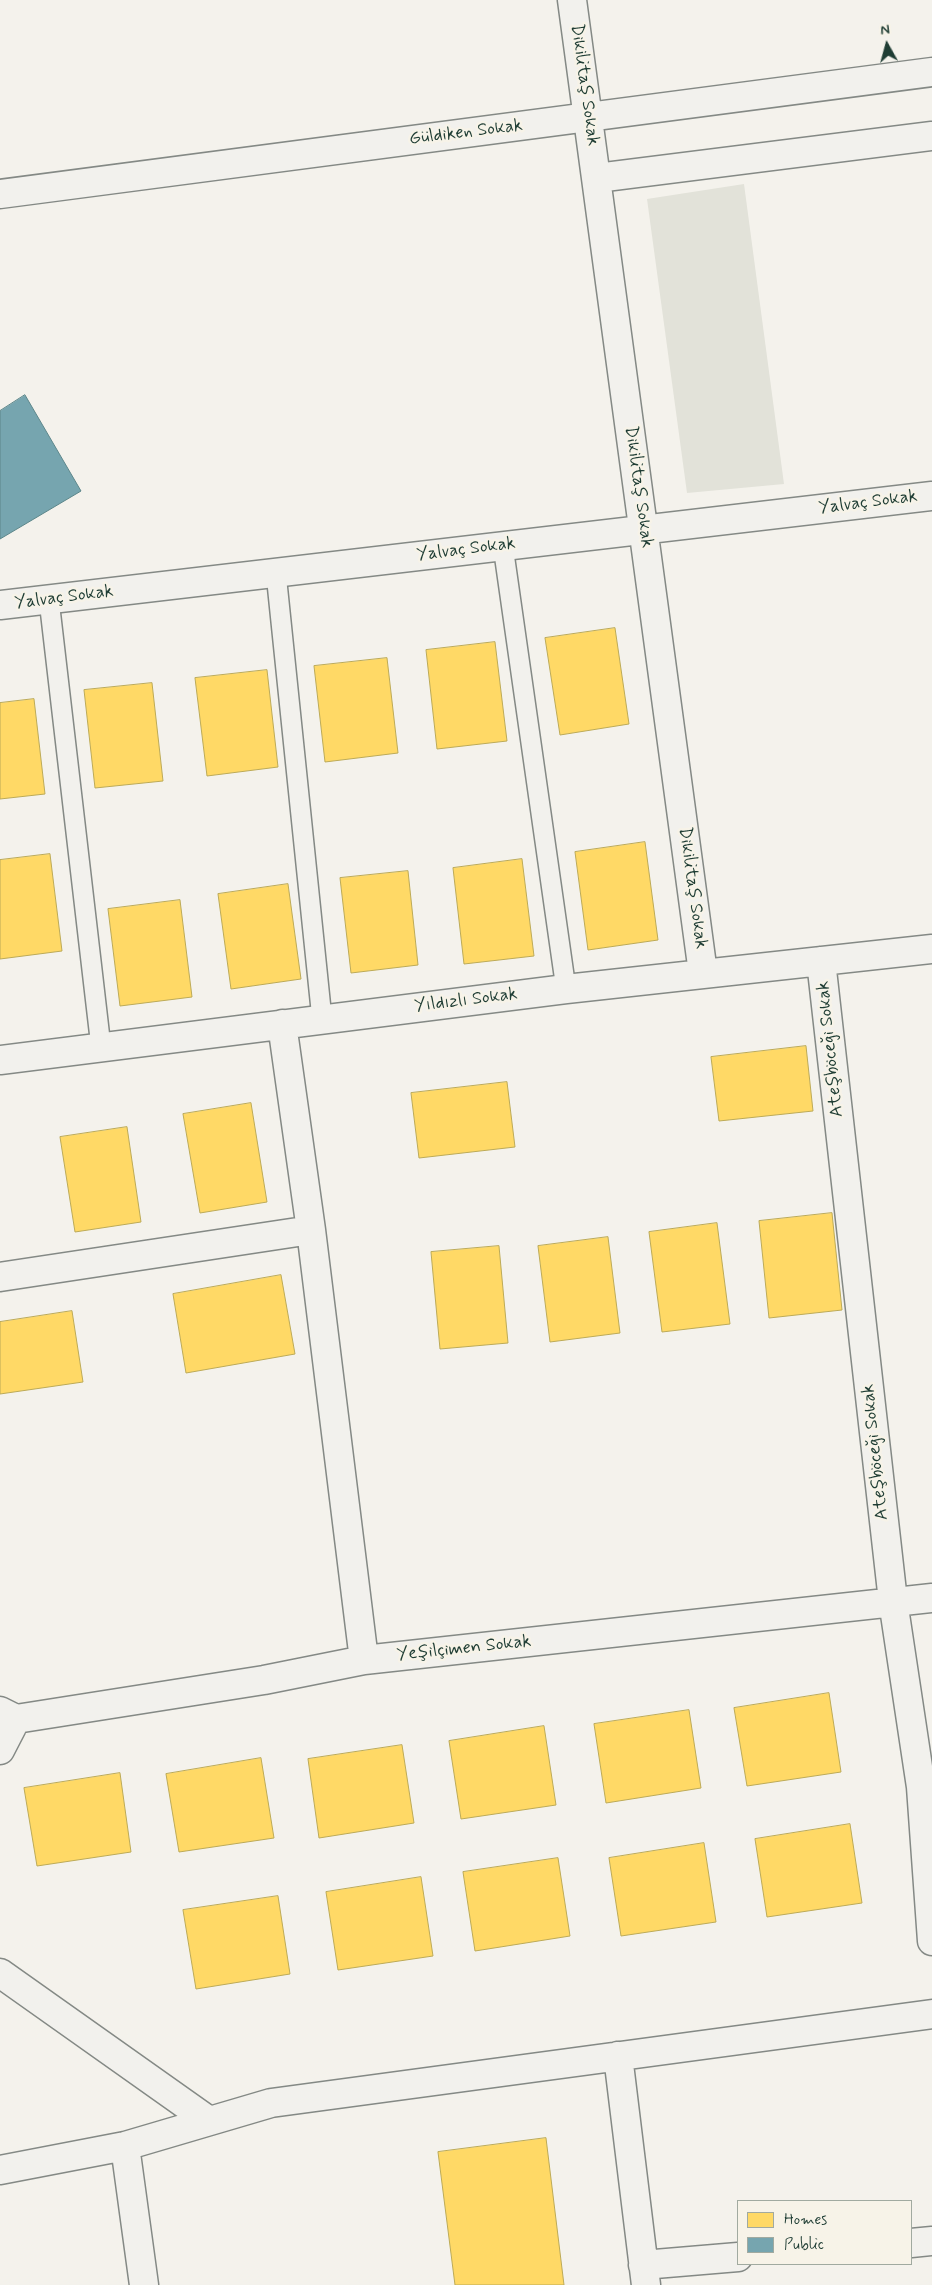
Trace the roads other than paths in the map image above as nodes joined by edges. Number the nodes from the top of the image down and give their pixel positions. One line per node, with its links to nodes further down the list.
1 (572, 0): 3 (street, Dikilitaş Sokak)
2 (932, 72): 3 (street, Güldiken Sokak)
3 (588, 117): 5 (street, Dikilitaş Sokak); 6 (street, Güldiken Sokak)
4 (932, 136): 5 (street)
5 (596, 178): 8 (street, Dikilitaş Sokak)
6 (0, 194)
7 (932, 496): 8 (street, Yalvaç Sokak)
8 (644, 529): 9 (street, Yalvaç Sokak); 15 (street, Dikilitaş Sokak)
9 (503, 546): 10 (street, Yalvaç Sokak); 16 (lane)
10 (276, 573): 11 (street, Yalvaç Sokak); 17 (lane)
11 (49, 600): 12 (street, Yalvaç Sokak); 19 (lane)
12 (0, 605)
13 (932, 949): 14 (street, Yıldızlı Sokak)
14 (821, 961): 15 (street, Yıldızlı Sokak); 24 (street, Ateşböceği Sokak)
15 (703, 973): 16 (street, Yıldızlı Sokak)
16 (566, 988): 17 (street, Yıldızlı Sokak)
17 (322, 1019): 18 (street, Yıldızlı Sokak)
18 (282, 1024): 19 (street, Yıldızlı Sokak); 21 (street)
19 (101, 1047): 20 (street, Yıldızlı Sokak)
20 (0, 1060)
21 (310, 1230): 22 (street); 25 (street)
22 (0, 1277)
23 (932, 1598): 24 (street, Yeşilçimen Sokak)
24 (893, 1602): 25 (street, Yeşilçimen Sokak); 28 (street, Ateşböceği Sokak)
25 (364, 1660): 26 (street, Yeşilçimen Sokak)
26 (8, 1715): 27 (street)
27 (0, 1750)
28 (932, 1942)
29 (0, 1973): 32 (street)
30 (932, 2014): 31 (street)
31 (618, 2056): 32 (street); 38 (street)
32 (209, 2121): 33 (street)
33 (125, 2146): 34 (street); 39 (street)
34 (0, 2170)
35 (932, 2241): 36 (street)
36 (912, 2243)
37 (737, 2257): 38 (street)
38 (645, 2275)
39 (144, 2285)

